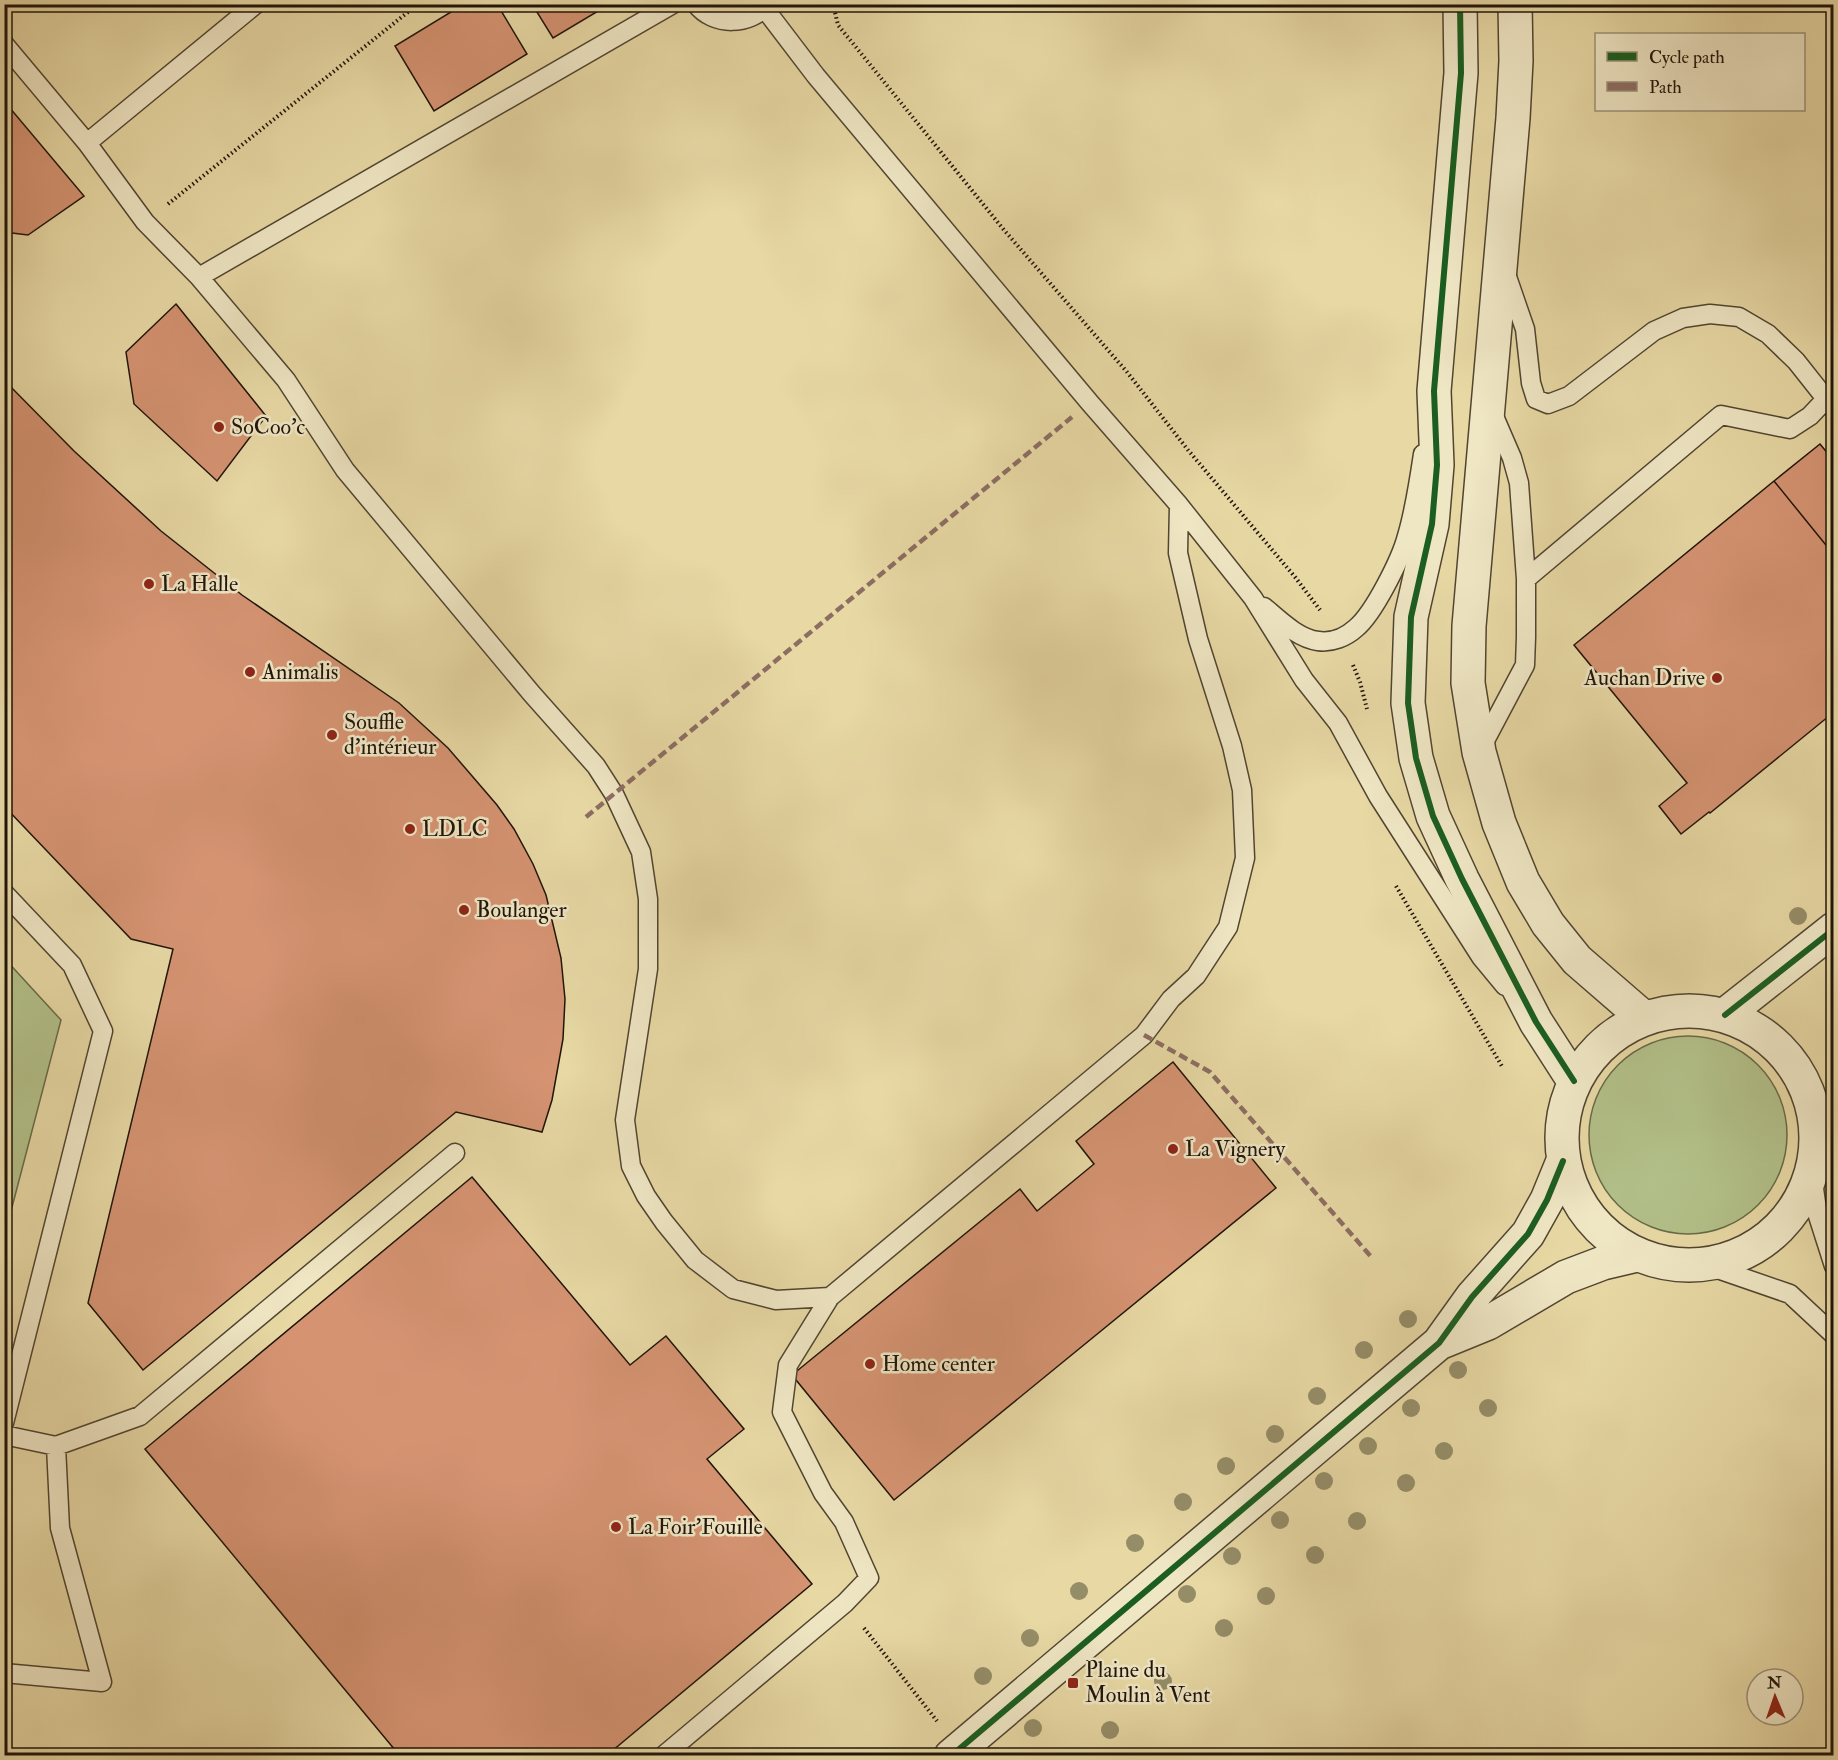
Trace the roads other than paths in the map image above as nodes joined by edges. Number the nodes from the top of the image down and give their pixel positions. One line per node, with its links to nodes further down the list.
1 (256, 4): 8 (lane)
2 (673, 4): 10 (lane)
3 (696, 4): 6 (lane)
4 (1460, 4): 11 (street)
5 (1515, 4): 9 (street)
6 (767, 7): 14 (lane)
7 (4, 44): 8 (lane)
8 (87, 143): 10 (lane)
9 (1500, 259): 12 (street); 13 (lane)
10 (199, 277): 31 (lane)
11 (1434, 391): 16 (lane); 22 (street)
12 (1488, 403): 15 (lane); 17 (street)
13 (1830, 404): 15 (lane)
14 (1179, 505): 16 (lane); 31 (lane)
15 (1526, 579): 17 (lane)
16 (1253, 598): 22 (lane)
17 (1479, 752): 21 (street)
18 (4, 893): 34 (lane)
19 (1833, 929): 20 (street)
20 (1725, 1015): 21 (street); 24 (street)
21 (1644, 1018): 23 (street)
22 (1536, 1022): 23 (street)
23 (1574, 1081): 26 (street)
24 (1825, 1125): 27 (street)
25 (455, 1154): 36 (lane)
26 (1563, 1161): 28 (street); 33 (street)
27 (1812, 1174): 29 (street); 30 (lane)
28 (1637, 1255): 29 (street); 33 (street)
29 (1706, 1265): 32 (lane)
30 (1833, 1266)
31 (830, 1298): 39 (lane)
32 (1833, 1335)
33 (1439, 1342): 38 (street)
34 (4, 1423)
35 (4, 1435): 36 (lane)
36 (56, 1446): 37 (lane)
37 (4, 1673)
38 (946, 1741)
39 (663, 1755)

